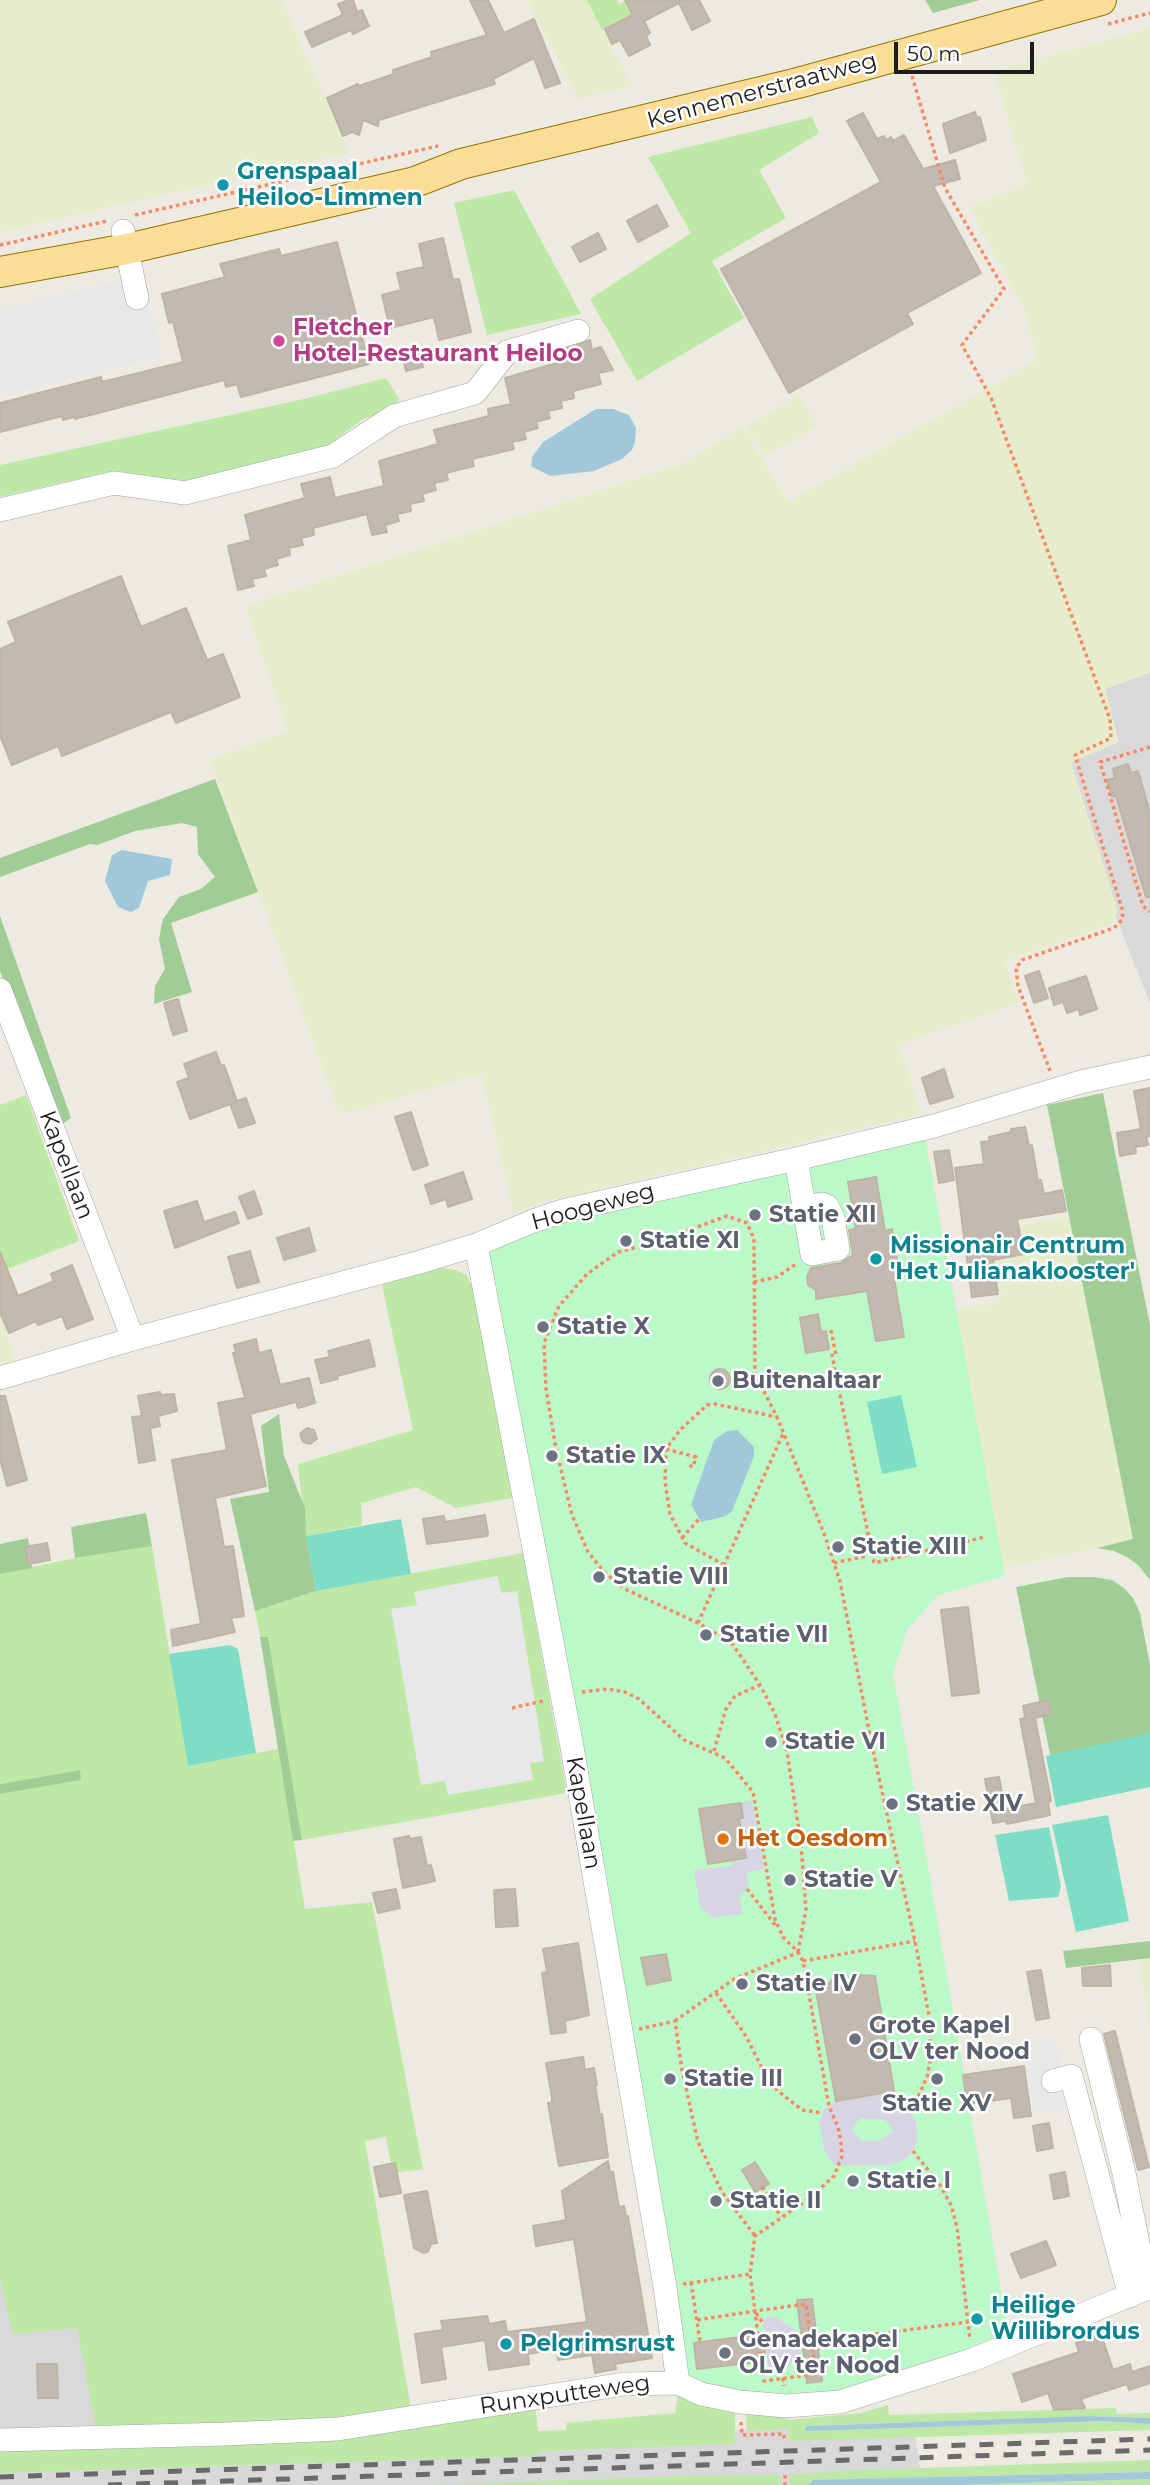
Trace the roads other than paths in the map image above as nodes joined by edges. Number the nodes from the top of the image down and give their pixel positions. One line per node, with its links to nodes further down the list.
1 (1101, 0): 2 (main road, Kennemerstraatweg)
2 (122, 229): 3 (main road, Kennemerstraatweg); 4 (main road, Kennemerstraatweg); 5 (street)
3 (0, 263)
4 (0, 272)
5 (137, 298)
6 (578, 331): 7 (street)
7 (0, 510)
8 (0, 990): 13 (street, Kapellaan)
9 (1150, 1067): 10 (street, Hoogeweg)
10 (796, 1160): 11 (street, Hoogeweg); 12 (street)
11 (476, 1245): 13 (street, Hoogeweg); 18 (street, Kapellaan)
12 (812, 1254)
13 (133, 1339): 14 (street, Hoogeweg)
14 (0, 1378)
15 (1091, 2039): 17 (street)
16 (1053, 2081): 17 (street)
17 (1142, 2291): 18 (street, Runxputteweg)
18 (678, 2383): 19 (street, Runxputteweg)
19 (0, 2440)

